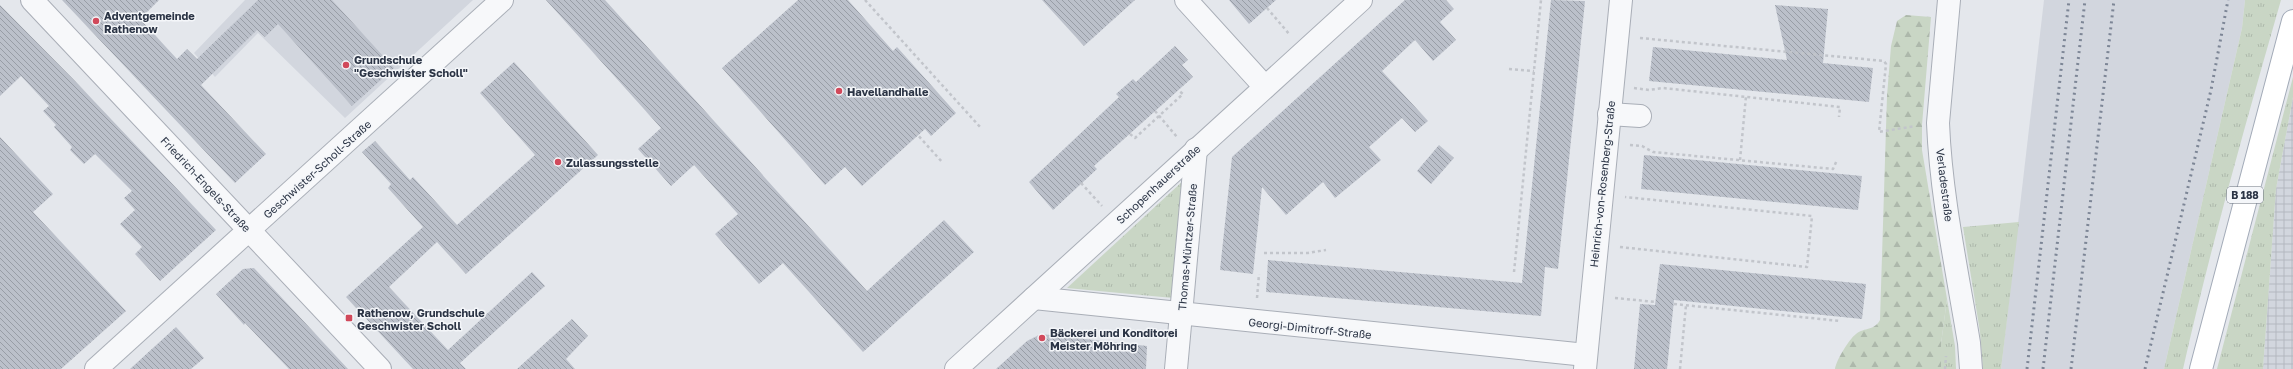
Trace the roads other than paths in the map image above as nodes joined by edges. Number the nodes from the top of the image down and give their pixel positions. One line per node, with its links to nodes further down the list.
1 (32, 0): 12 (street, Friedrich-Engels-Straße)
2 (502, 0): 12 (street, Geschwister-Scholl-Straße)
3 (1186, 0): 8 (street)
4 (1361, 0): 8 (street, Schopenhauerstraße)
5 (1621, 0): 9 (street, Heinrich-von-Rosenberg-Straße)
6 (1948, 0): 20 (street, Verladestraße)
7 (2293, 21): 21 (main road, B 188)
8 (1265, 87): 11 (street, Schopenhauerstraße)
9 (1609, 114): 10 (street); 15 (street, Heinrich-von-Rosenberg-Straße)
10 (1640, 116)
11 (1194, 151): 13 (street, Schopenhauerstraße); 14 (street, Thomas-Müntzer-Straße)
12 (250, 230): 16 (street, Geschwister-Scholl-Straße); 17 (street, Friedrich-Engels-Straße)
13 (1034, 298): 14 (street, Georgi-Dimitroff-Straße); 18 (street, Schopenhauerstraße)
14 (1181, 314): 15 (street, Georgi-Dimitroff-Straße); 19 (street, Thomas-Müntzer-Straße)
15 (1585, 362)
16 (96, 369)
17 (380, 369)
18 (956, 369)
19 (1176, 369)
20 (1971, 369)
21 (2201, 369)

